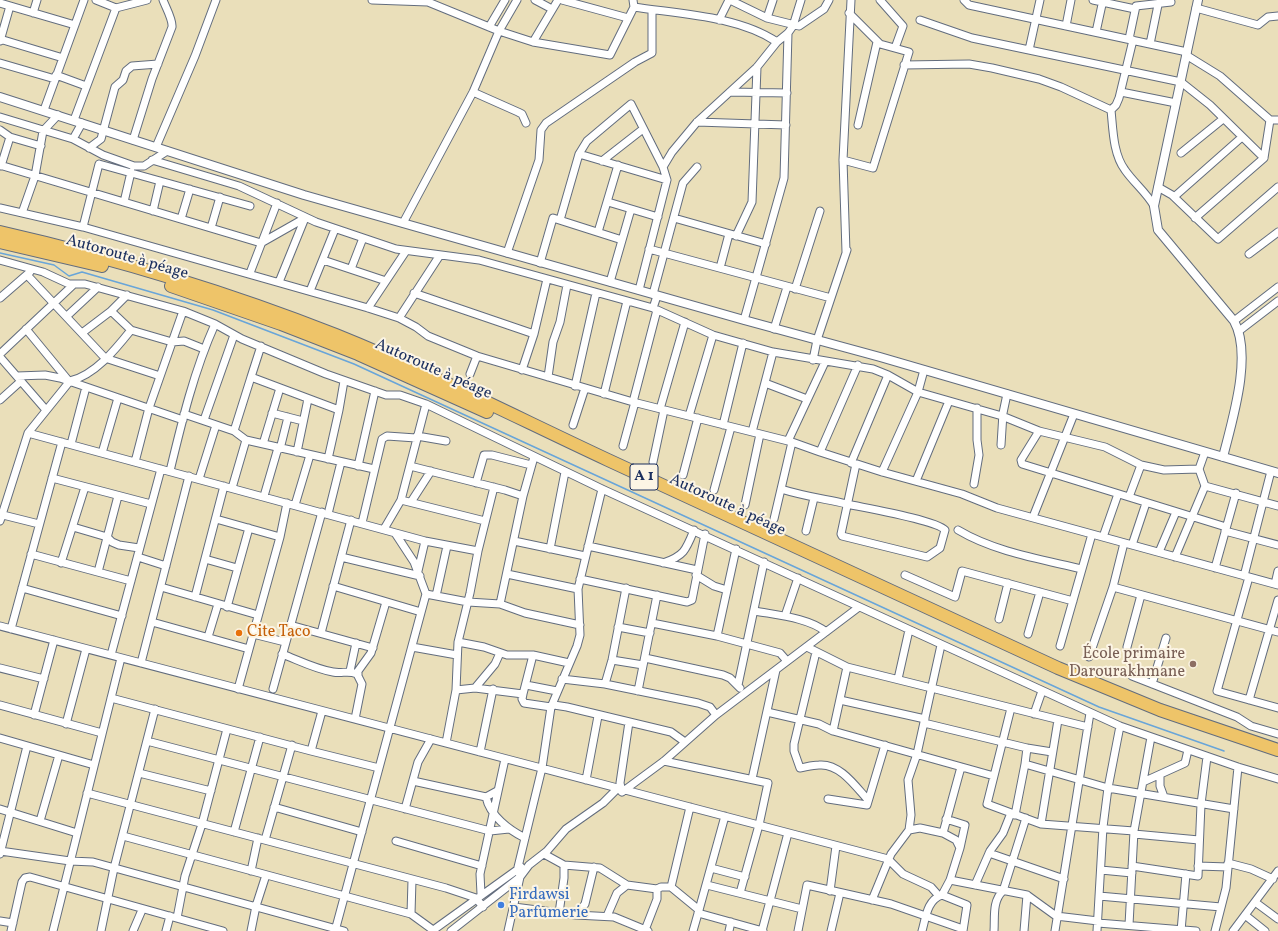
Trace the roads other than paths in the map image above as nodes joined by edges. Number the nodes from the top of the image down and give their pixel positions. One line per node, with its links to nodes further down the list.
1 (37, 0): 35 (street)
2 (84, 0): 43 (street)
3 (96, 0): 31 (street)
4 (144, 0): 31 (street)
5 (163, 0): 61 (street)
6 (216, 0): 97 (street)
7 (372, 0): 23 (street)
8 (505, 0): 46 (street)
9 (517, 0): 47 (street)
10 (535, 0): 33 (street)
11 (558, 0): 33 (street)
12 (562, 0): 38 (street)
13 (729, 0): 39 (street); 40 (street)
14 (773, 0): 39 (street)
15 (801, 0): 44 (street)
16 (829, 0): 44 (street)
17 (851, 0): 36 (street)
18 (880, 0): 56 (street)
19 (964, 0): 42 (street)
20 (1040, 0): 42 (street)
21 (1071, 0): 45 (street)
22 (1093, 0): 24 (street)
23 (428, 1): 46 (street)
24 (1103, 1): 32 (street); 48 (street)
25 (1172, 2): 29 (street)
26 (0, 3): 30 (street)
27 (634, 4): 34 (street); 38 (street)
28 (1197, 4): 37 (street); 58 (street)
29 (1158, 5): 32 (street); 55 (street)
30 (10, 6): 35 (street); 50 (street)
31 (116, 8): 67 (street)
32 (1135, 9): 51 (street)
33 (552, 10): 52 (street)
34 (652, 10): 40 (street); 151 (street)
35 (33, 13): 43 (street)
36 (849, 13): 54 (street); 104 (street)
37 (1278, 16)
38 (628, 18): 52 (street)
39 (767, 18): 44 (street)
40 (719, 20): 53 (street)
41 (920, 20): 57 (street)
42 (1036, 20): 45 (street); 57 (street)
43 (75, 25): 59 (street)
44 (793, 26): 49 (street)
45 (1066, 26): 48 (street)
46 (490, 27): 47 (street)
47 (499, 31): 52 (street); 68 (street)
48 (1096, 32): 51 (street)
49 (788, 33): 53 (street); 72 (street)
50 (0, 40): 59 (street)
51 (1131, 40): 55 (street); 64 (street)
52 (533, 42)
53 (777, 42): 63 (street)
54 (877, 42): 56 (street); 87 (street)
55 (1150, 44): 58 (street)
56 (895, 48): 62 (street)
57 (1029, 50): 64 (street)
58 (1187, 54): 66 (street); 81 (street)
59 (63, 58): 65 (street)
60 (0, 63): 65 (street)
61 (158, 64): 90 (street); 95 (street)
62 (904, 66): 76 (street); 104 (street)
63 (757, 67): 69 (street); 70 (street)
64 (1126, 70): 66 (street); 71 (street)
65 (55, 77): 67 (street); 75 (street)
66 (1181, 82): 74 (street); 79 (street)
67 (86, 86): 80 (street)
68 (473, 92): 84 (street); 136 (street)
69 (730, 92): 70 (street); 82 (street)
70 (756, 92): 72 (street); 85 (street)
71 (1121, 92): 74 (street); 76 (street)
72 (787, 93): 86 (street)
73 (2, 99): 75 (street)
74 (1176, 103): 114 (street)
75 (44, 110): 77 (street)
76 (1111, 110): 124 (street)
77 (58, 115): 80 (street); 91 (street)
78 (0, 117): 91 (street)
79 (1223, 119): 93 (street); 100 (street)
80 (74, 120): 83 (street)
81 (1274, 120): 102 (street)
82 (697, 122): 85 (street); 108 (street)
83 (82, 123): 90 (street); 94 (street)
84 (526, 123)
85 (755, 124): 86 (street); 143 (street)
86 (786, 125): 148 (street)
87 (858, 125)
88 (643, 129): 101 (street); 105 (street); 108 (street)
89 (0, 130): 92 (street)
90 (104, 130): 95 (street); 98 (street)
91 (44, 131): 94 (street); 96 (street)
92 (10, 137): 96 (street); 106 (street)
93 (1242, 137): 102 (street); 119 (street)
94 (73, 139): 98 (street)
95 (133, 140): 97 (street)
96 (41, 146): 111 (street)
97 (156, 147): 99 (street)
98 (88, 148): 103 (street)
99 (167, 151): 103 (street); 136 (street)
100 (1181, 153)
101 (579, 154): 105 (street); 135 (street)
102 (1264, 158): 133 (street)
103 (152, 160): 122 (street)
104 (843, 160): 180 (street)
105 (602, 161): 107 (street)
106 (1, 165): 111 (street)
107 (618, 166): 112 (street); 121 (street)
108 (663, 167): 112 (street)
109 (697, 167): 132 (street)
110 (131, 172): 113 (street); 117 (street); 120 (street)
111 (35, 176): 117 (street); 129 (street)
112 (667, 180): 130 (street)
113 (160, 181): 116 (street); 127 (street)
114 (1158, 187): 119 (street); 124 (street)
115 (1278, 187): 133 (street)
116 (190, 189): 118 (street); 134 (street)
117 (92, 193): 120 (street); 137 (street)
118 (220, 197): 123 (street); 138 (street)
119 (1174, 197): 133 (street)
120 (124, 202): 127 (street)
121 (608, 202): 126 (street); 141 (street)
122 (277, 203): 131 (street); 147 (street)
123 (250, 206)
124 (1154, 206): 193 (street)
125 (0, 208): 129 (street)
126 (631, 208): 130 (street); 145 (street)
127 (153, 211): 134 (street)
128 (820, 211): 172 (street)
129 (22, 213): 137 (street)
130 (658, 217): 149 (street)
131 (305, 218): 139 (street); 147 (street); 166 (street)
132 (674, 218): 143 (street); 152 (street)
133 (1195, 218)
134 (181, 219): 138 (street)
135 (560, 220): 141 (street); 157 (street)
136 (403, 223): 151 (street)
137 (83, 227): 161 (street)
138 (211, 228): 147 (street)
139 (335, 229): 144 (street); 156 (street)
140 (0, 232): 534 (highway, A 1)
141 (598, 232): 145 (street)
142 (1278, 232): 153 (street)
143 (733, 235): 148 (street); 159 (street)
144 (363, 238): 150 (street); 160 (street)
145 (622, 240): 167 (street)
146 (0, 242): 541 (highway, Autoroute à péage / A 1)
147 (261, 243): 161 (street)
148 (766, 244): 163 (street)
149 (649, 249): 152 (street); 173 (street)
150 (406, 251): 154 (street); 165 (street)
151 (507, 253): 157 (street)
152 (664, 253): 159 (street); 178 (street)
153 (1250, 254)
154 (440, 255): 164 (street); 176 (street)
155 (0, 260): 158 (street)
156 (323, 260): 160 (street); 174 (street)
157 (540, 263): 167 (street)
158 (32, 268): 162 (street); 168 (street)
159 (720, 268): 163 (street)
160 (351, 269): 165 (street)
161 (250, 273): 166 (street)
162 (28, 276): 179 (street); 183 (street)
163 (756, 278): 172 (street); 192 (street)
164 (547, 279): 169 (street); 201 (street)
165 (386, 281): 184 (street)
166 (279, 282): 174 (street)
167 (610, 282): 173 (street)
168 (73, 285): 171 (street); 183 (street)
169 (567, 285): 175 (street); 223 (street)
170 (1278, 287): 193 (street)
171 (98, 288): 177 (street); 190 (street)
172 (791, 288): 180 (street); 197 (street)
173 (639, 290): 178 (street)
174 (310, 291): 184 (street)
175 (596, 293): 181 (street); 228 (street)
176 (414, 294): 191 (street); 201 (street)
177 (126, 295): 188 (street); 189 (street)
178 (655, 295): 185 (street); 192 (street)
179 (0, 298)
180 (831, 298): 204 (street)
181 (627, 301): 185 (street); 234 (street)
182 (1278, 301): 186 (street)
183 (54, 303): 190 (street); 196 (street)
184 (368, 308): 191 (street)
185 (655, 309): 194 (street); 241 (street)
186 (1266, 310): 187 (street); 199 (street)
187 (1278, 310)
188 (111, 311): 198 (street); 200 (street)
189 (183, 311): 195 (street); 205 (street)
190 (67, 316): 200 (street)
191 (399, 318): 211 (street)
192 (744, 320): 197 (street)
193 (1234, 321): 199 (street)
194 (685, 322): 203 (street); 245 (street)
195 (215, 324): 202 (street); 208 (street)
196 (26, 329): 210 (street); 225 (street)
197 (774, 329): 204 (street)
198 (131, 330): 205 (street); 213 (street)
199 (1239, 331): 283 (street)
200 (82, 332): 213 (street)
201 (534, 334): 217 (street)
202 (234, 335): 207 (street); 255 (street)
203 (713, 335): 206 (street); 250 (street)
204 (817, 340): 214 (street); 218 (street)
205 (172, 342): 208 (street); 221 (street)
206 (743, 343): 209 (street); 257 (street)
207 (260, 346): 222 (street); 226 (street)
208 (204, 349): 252 (street)
209 (773, 352): 214 (street); 227 (street)
210 (0, 354)
211 (477, 356): 217 (street); 219 (street)
212 (0, 357): 224 (street)
213 (105, 358): 221 (street); 225 (street)
214 (813, 360): 215 (street)
215 (825, 362): 216 (street); 238 (street)
216 (858, 365): 220 (street); 278 (street)
217 (522, 370): 223 (street)
218 (924, 370): 233 (street); 235 (street)
219 (470, 374)
220 (888, 375): 233 (street); 288 (street)
221 (160, 376): 243 (street)
222 (251, 377): 230 (street); 261 (street)
223 (548, 377): 228 (street)
224 (19, 379): 225 (street); 239 (street); 246 (street)
225 (70, 381): 229 (street); 246 (street)
226 (344, 381): 232 (street); 247 (street)
227 (765, 383): 238 (street); 263 (street)
228 (575, 386): 231 (street)
229 (86, 387): 236 (street); 272 (street)
230 (280, 388): 237 (street); 248 (street)
231 (585, 388): 234 (street); 259 (street)
232 (375, 391): 242 (street); 291 (street)
233 (918, 392): 240 (street); 299 (street)
234 (604, 394): 241 (street)
235 (1007, 394): 249 (street); 251 (street)
236 (118, 398): 243 (street); 280 (street)
237 (308, 399): 247 (street); 256 (street)
238 (807, 399): 271 (street)
239 (0, 400)
240 (949, 401): 244 (street); 306 (street)
241 (634, 402): 245 (street); 275 (street)
242 (426, 404): 266 (street); 282 (street)
243 (149, 408): 252 (street); 285 (street)
244 (977, 408): 251 (street); 308 (street)
245 (662, 409): 250 (street); 287 (street)
246 (46, 410): 264 (street)
247 (339, 410): 284 (street)
248 (272, 413): 253 (street); 273 (street)
249 (1074, 414): 267 (street); 279 (street)
250 (689, 416): 254 (street)
251 (1002, 416): 262 (street); 274 (street)
252 (184, 417): 255 (street); 296 (street)
253 (288, 417): 256 (street); 276 (street)
254 (698, 418): 257 (street); 302 (street)
255 (204, 420): 258 (street)
256 (303, 421): 277 (street)
257 (723, 424): 260 (street)
258 (216, 425): 261 (street); 305 (street)
259 (573, 425)
260 (731, 427): 263 (street); 316 (street)
261 (234, 430): 268 (street)
262 (1039, 431): 267 (street); 301 (street)
263 (752, 432): 265 (street)
264 (28, 433): 270 (street); 337 (street)
265 (760, 434): 271 (street); 330 (street)
266 (417, 437): 269 (street); 292 (street); 294 (street)
267 (1065, 437): 290 (street); 301 (street)
268 (246, 440): 273 (street); 313 (street)
269 (446, 441)
270 (62, 442): 272 (street); 304 (street)
271 (790, 442): 278 (street); 315 (street)
272 (71, 444): 280 (street)
273 (262, 444): 276 (street)
274 (1001, 445)
275 (623, 446)
276 (279, 448): 277 (street); 320 (street)
277 (297, 452): 281 (street)
278 (820, 452): 288 (street)
279 (1204, 452): 283 (street); 295 (street)
280 (102, 453): 285 (street)
281 (310, 455): 284 (street); 332 (street)
282 (534, 457): 289 (street); 298 (street)
283 (1223, 457): 300 (street)
284 (328, 459): 286 (street)
285 (135, 462): 293 (street)
286 (341, 462): 291 (street); 335 (street)
287 (654, 462)
288 (854, 464): 299 (street); 331 (street)
289 (532, 465): 307 (street); 321 (street)
290 (1141, 465): 295 (street); 322 (street)
291 (358, 466): 294 (street)
292 (410, 466): 297 (street); 324 (street)
293 (161, 469): 296 (street); 329 (street)
294 (374, 469): 343 (street)
295 (1199, 470): 310 (street)
296 (170, 471): 303 (street)
297 (431, 471): 307 (street); 326 (street)
298 (566, 472): 314 (street); 367 (street)
299 (882, 472): 306 (street)
300 (1275, 472): 325 (street)
301 (1050, 473): 318 (street); 338 (street)
302 (683, 475)
303 (189, 476): 305 (street); 380 (street)
304 (52, 478): 311 (street); 344 (street)
305 (199, 479): 309 (street)
306 (916, 481): 338 (street)
307 (476, 482): 312 (street)
308 (974, 484)
309 (224, 486): 313 (street); 339 (street)
310 (1205, 486): 317 (street); 336 (street)
311 (85, 487): 319 (street); 345 (street)
312 (494, 487): 321 (street); 342 (street)
313 (232, 488): 320 (street)
314 (602, 489): 349 (street); 365 (street)
315 (781, 489): 323 (street); 340 (street)
316 (714, 490)
317 (1236, 493): 325 (street); 348 (street)
318 (1118, 494): 322 (street); 357 (street)
319 (118, 496): 329 (street); 355 (street)
320 (264, 496): 327 (street)
321 (522, 496): 360 (street)
322 (1129, 497): 328 (street)
323 (814, 498): 331 (street); 351 (street)
324 (402, 500): 326 (street); 347 (street)
325 (1263, 501): 333 (street); 358 (street)
326 (412, 502): 342 (street)
327 (287, 503): 332 (street); 356 (street)
328 (1146, 503): 334 (street); 362 (street)
329 (151, 504): 366 (street)
330 (745, 504)
331 (847, 504): 331 (street)
332 (295, 505): 335 (street)
333 (1278, 506)
334 (1176, 512): 336 (street); 370 (street)
335 (325, 513): 341 (street); 426 (street)
336 (1192, 517): 348 (street); 375 (street)
337 (1, 518): 344 (street)
338 (1033, 518): 354 (street)
339 (216, 519): 346 (street); 376 (street)
340 (774, 519)
341 (351, 520): 343 (street); 374 (street)
342 (485, 521): 369 (street)
343 (362, 523): 347 (street)
344 (39, 524): 371 (street)
345 (73, 527): 355 (street); 378 (street)
346 (249, 528): 356 (street); 381 (street)
347 (384, 529): 352 (street)
348 (1226, 529): 358 (street); 382 (street)
349 (694, 530): 353 (street); 379 (street)
350 (958, 530): 383 (street)
351 (806, 531)
352 (395, 533): 359 (street); 386 (street)
353 (705, 534): 368 (street); 387 (street)
354 (1092, 534): 357 (street); 383 (street)
355 (108, 537): 366 (street); 385 (street)
356 (280, 537): 419 (street)
357 (1103, 537): 361 (street)
358 (1254, 539): 363 (street); 390 (street)
359 (425, 541): 364 (street); 386 (street)
360 (514, 541): 367 (street); 388 (street)
361 (1124, 543): 362 (street); 397 (street)
362 (1132, 545): 370 (street)
363 (1278, 545)
364 (448, 546): 369 (street); 407 (street)
365 (588, 546): 372 (street); 379 (street)
366 (139, 548): 373 (street)
367 (550, 549): 372 (street)
368 (736, 549): 377 (street); 402 (street)
369 (478, 550): 412 (street)
370 (1159, 552): 375 (street)
371 (31, 554): 378 (street); 398 (street)
372 (585, 556): 392 (street)
373 (138, 557): 380 (street); 393 (street)
374 (341, 557): 386 (street); 396 (street)
375 (1175, 557): 382 (street)
376 (205, 559): 381 (street); 408 (street)
377 (764, 562): 391 (street); 417 (street)
378 (61, 563): 385 (street)
379 (663, 563): 387 (street)
380 (166, 566): 399 (street)
381 (237, 568): 415 (street)
382 (1215, 568): 390 (street)
383 (1082, 569): 409 (street)
384 (1278, 571): 395 (street)
385 (98, 572): 393 (street)
386 (419, 573): 404 (street)
387 (696, 573): 402 (street); 405 (street)
388 (507, 574): 401 (street); 414 (street)
389 (905, 575): 394 (street)
390 (1247, 576): 395 (street); 423 (street)
391 (798, 578): 416 (street); 421 (street)
392 (580, 579): 400 (street); 401 (street)
393 (132, 581): 420 (street)
394 (1008, 584): 403 (street); 422 (street)
395 (1276, 585)
396 (333, 586): 411 (street); 435 (street)
397 (1113, 587): 406 (street); 461 (street)
398 (22, 588): 420 (street); 430 (street)
399 (161, 588): 408 (street); 424 (street)
400 (626, 588): 405 (street); 429 (street)
401 (578, 589): 428 (street)
402 (727, 590): 439 (street)
403 (1040, 592): 409 (street); 438 (street)
404 (426, 594): 407 (street); 418 (street)
405 (657, 595): 425 (street)
406 (1142, 595): 423 (street); 451 (street)
407 (436, 596): 412 (street)
408 (195, 597): 413 (street)
409 (1073, 600): 448 (street)
410 (1278, 600): 432 (street)
411 (386, 602): 418 (street); 452 (street)
412 (468, 602): 414 (street); 444 (street)
413 (218, 604): 415 (street); 440 (street)
414 (500, 604): 428 (street)
415 (227, 607): 419 (street)
416 (859, 607): 431 (street); 433 (street)
417 (755, 611): 421 (street); 447 (street)
418 (421, 612): 449 (street)
419 (258, 615): 437 (street)
420 (122, 616): 458 (street)
421 (785, 616): 433 (street)
422 (998, 619)
423 (1237, 621): 432 (street); 493 (street)
424 (152, 622): 440 (street); 466 (street)
425 (652, 623): 436 (street); 439 (street)
426 (290, 624): 435 (street); 443 (street)
427 (0, 626): 430 (street)
428 (580, 626): 467 (street)
429 (618, 627): 436 (street); 463 (street)
430 (11, 629): 442 (street)
431 (910, 630): 446 (street); 475 (street)
432 (1269, 630): 434 (street); 493 (street)
433 (826, 632): 450 (street)
434 (1278, 632)
435 (321, 633): 445 (street)
436 (650, 633): 465 (street)
437 (253, 634): 443 (street); 454 (street)
438 (1028, 634)
439 (717, 636): 447 (street)
440 (208, 637): 454 (street)
441 (1166, 638): 477 (street)
442 (54, 640): 453 (street); 473 (street)
443 (285, 642): 457 (street)
444 (458, 642): 456 (street); 459 (street)
445 (356, 644): 452 (street); 471 (street)
446 (941, 645): 480 (street); 487 (street)
447 (746, 646): 464 (street); 478 (street)
448 (1060, 646)
449 (412, 647): 459 (street); 514 (street)
450 (807, 647): 455 (street); 464 (street)
451 (1127, 647)
452 (373, 648): 471 (street)
453 (86, 649): 458 (street); 511 (street)
454 (249, 649): 482 (street)
455 (816, 652): 468 (street); 507 (street)
456 (500, 653): 460 (street); 481 (street)
457 (282, 654): 471 (street); 483 (street)
458 (111, 655): 462 (street)
459 (457, 655): 484 (street)
460 (533, 655): 467 (street); 479 (street)
461 (1089, 657)
462 (121, 658): 466 (street); 491 (street)
463 (612, 660): 465 (street); 476 (street)
464 (787, 661): 470 (street)
465 (644, 662): 478 (street); 486 (street)
466 (142, 663): 482 (street)
467 (569, 663): 474 (street)
468 (847, 667): 475 (street); 492 (street)
469 (0, 668): 473 (street)
470 (776, 670): 489 (street); 500 (street)
471 (354, 672): 506 (street)
472 (1132, 676): 477 (street)
473 (44, 679): 503 (street)
474 (562, 679): 476 (street); 488 (street)
475 (898, 679): 480 (street)
476 (605, 684): 486 (street)
477 (1152, 684): 519 (street)
478 (738, 685): 489 (street)
479 (526, 686): 488 (street); 490 (street)
480 (932, 687): 496 (street); 509 (street)
481 (475, 688): 484 (street); 485 (street)
482 (238, 689): 499 (street)
483 (273, 689)
484 (456, 690): 528 (street)
485 (493, 690): 490 (street); 536 (street)
486 (638, 691): 504 (street)
487 (1042, 691): 501 (street); 502 (street)
488 (557, 692): 495 (street)
489 (745, 693): 504 (street)
490 (523, 694): 495 (street)
491 (111, 698): 498 (street); 518 (street)
492 (840, 700): 509 (street); 517 (street)
493 (1249, 700): 497 (street)
494 (0, 706): 503 (street)
495 (551, 707): 505 (street); 550 (street)
496 (1011, 708): 502 (street); 515 (street)
497 (1278, 708)
498 (155, 709): 516 (street); 525 (street)
499 (322, 711): 506 (street); 535 (street)
500 (767, 712): 507 (street); 557 (street)
501 (1090, 713): 512 (street); 513 (street)
502 (1034, 714): 508 (street)
503 (34, 715): 511 (street)
504 (716, 715): 526 (street)
505 (598, 716): 510 (street); 559 (street)
506 (355, 719): 514 (street)
507 (800, 720): 517 (street); 573 (street)
508 (1058, 720): 513 (street); 537 (street)
509 (924, 721): 524 (street); 538 (street)
510 (629, 722): 526 (street); 564 (street)
511 (66, 724): 518 (street)
512 (1120, 726): 521 (street); 563 (street)
513 (1088, 727): 560 (street)
514 (390, 728): 523 (street); 549 (street)
515 (1006, 728): 524 (street); 527 (street)
516 (227, 729): 520 (street); 543 (street)
517 (833, 731): 530 (street)
518 (102, 733): 546 (street)
519 (1278, 734)
520 (260, 737): 529 (street); 548 (street)
521 (1151, 737): 533 (street); 562 (street)
522 (0, 738): 531 (street)
523 (430, 739): 528 (street); 561 (street)
524 (990, 739): 527 (street)
525 (147, 741): 543 (street); 553 (street)
526 (686, 742): 544 (street)
527 (1002, 742): 532 (street); 556 (street)
528 (446, 743): 536 (street)
529 (292, 745): 535 (street); 555 (street)
530 (885, 745): 538 (street); 573 (street)
531 (27, 746): 539 (street); 581 (street)
532 (1027, 748): 537 (street); 545 (street)
533 (1188, 750): 540 (street); 554 (street)
534 (1278, 750)
535 (312, 751): 549 (street)
536 (480, 752): 542 (street)
537 (1052, 752): 552 (street)
538 (917, 754): 551 (street); 594 (street)
539 (59, 755): 546 (street); 587 (street)
540 (1207, 757): 547 (street); 575 (street)
541 (1278, 758)
542 (505, 759): 550 (street); 566 (street)
543 (219, 760): 548 (street); 565 (street)
544 (664, 761): 557 (street); 564 (street)
545 (1025, 764): 552 (street); 583 (street)
546 (94, 765): 567 (street)
547 (1238, 767): 558 (street); 580 (street)
548 (251, 768): 555 (street); 597 (street)
549 (379, 768): 572 (street)
550 (542, 768): 559 (street); 603 (street)
551 (961, 768): 556 (street); 586 (street)
552 (1048, 770): 560 (street); 589 (street)
553 (139, 772): 565 (street); 574 (street)
554 (1160, 775): 562 (street); 570 (street)
555 (283, 776): 572 (street); 576 (street)
556 (994, 776): 583 (street)
557 (752, 779): 590 (street)
558 (1278, 779)
559 (586, 780): 564 (street)
560 (1078, 780): 563 (street); 591 (street)
561 (413, 781): 569 (street); 579 (street)
562 (1143, 782): 568 (street)
563 (1108, 788): 568 (street); 592 (street)
564 (621, 790): 577 (street); 611 (street)
565 (211, 791): 588 (street)
566 (497, 791): 569 (street); 582 (street)
567 (87, 793): 574 (street); 596 (street)
568 (1141, 793): 570 (street); 599 (street)
569 (486, 797): 582 (street)
570 (1164, 797): 575 (street)
571 (828, 799): 573 (street)
572 (371, 800): 579 (street); 598 (street)
573 (868, 800)
574 (131, 804): 588 (street); 602 (street)
575 (1201, 804): 580 (street); 605 (street)
576 (274, 807): 598 (street); 604 (street)
577 (690, 807): 584 (street); 643 (street)
578 (0, 809): 581 (street)
579 (405, 809): 595 (street)
580 (1234, 809): 619 (street)
581 (10, 812): 587 (street); 609 (street)
582 (494, 812): 593 (street); 595 (street)
583 (1013, 814): 585 (street); 610 (street)
584 (725, 816): 590 (street); 625 (street)
585 (1026, 818): 589 (street); 615 (street)
586 (946, 819): 601 (street); 608 (street)
587 (40, 821): 596 (street)
588 (202, 824): 597 (street); 612 (street)
589 (1040, 824): 591 (street)
590 (760, 826): 600 (street); 633 (street)
591 (1071, 826): 592 (street); 634 (street)
592 (1103, 827): 599 (street); 626 (street)
593 (509, 830): 595 (street); 603 (street)
594 (909, 830): 601 (street); 613 (street)
595 (490, 831): 620 (street)
596 (77, 832): 614 (street)
597 (234, 832): 604 (street)
598 (362, 832): 616 (street)
599 (1134, 832): 605 (street); 627 (street)
600 (788, 833): 607 (street); 657 (street)
601 (943, 833): 608 (street)
602 (123, 836): 612 (street); 623 (street)
603 (525, 838): 624 (street)
604 (261, 839): 616 (street); 628 (street)
605 (1199, 840): 621 (street)
606 (396, 841): 620 (street)
607 (836, 846): 613 (street); 645 (street)
608 (960, 848): 637 (street)
609 (0, 852): 614 (street)
610 (989, 853): 615 (street); 640 (street)
611 (544, 854): 617 (street); 618 (street)
612 (193, 855): 628 (street); 641 (street)
613 (888, 859): 649 (street); 656 (street)
614 (70, 861): 623 (street); 642 (street)
615 (1013, 861): 634 (street); 646 (street)
616 (353, 865): 636 (street); 651 (street)
617 (529, 865): 624 (street); 632 (street)
618 (564, 865): 622 (street); 667 (street)
619 (1228, 865): 621 (street); 635 (street); 663 (street)
620 (482, 866): 652 (street)
621 (1198, 866): 630 (street)
622 (594, 867): 638 (street); 669 (street)
623 (114, 868): 641 (street); 655 (street)
624 (518, 868): 632 (street); 652 (street)
625 (711, 868): 633 (street); 639 (street)
626 (1101, 870): 627 (street); 653 (street)
627 (1132, 870): 630 (street); 654 (street)
628 (251, 871): 631 (street)
629 (1278, 871): 635 (street)
630 (1186, 874): 658 (street)
631 (266, 875): 651 (street); 660 (street)
632 (520, 877): 661 (street); 662 (street)
633 (745, 877): 647 (street)
634 (1064, 879): 673 (street)
635 (1272, 879): 659 (street)
636 (412, 880): 652 (street); 668 (street)
637 (950, 880): 640 (street); 649 (street)
638 (627, 885): 644 (street); 671 (street)
639 (707, 885): 647 (street); 666 (street)
640 (975, 885): 646 (street)
641 (184, 886): 660 (street); 674 (street)
642 (64, 887): 655 (street); 678 (street); 687 (street)
643 (671, 887): 644 (street); 666 (street)
644 (657, 889): 696 (street)
645 (830, 891): 648 (street); 664 (street)
646 (1003, 891): 650 (street); 703 (street)
647 (740, 893): 657 (street)
648 (840, 893): 656 (street); 701 (street)
649 (940, 895): 672 (street); 684 (street)
650 (1027, 895): 673 (street); 704 (street)
651 (345, 896): 668 (street); 682 (street)
652 (478, 896): 662 (street); 683 (street)
653 (1099, 896): 654 (street); 679 (street)
654 (1130, 898): 658 (street); 680 (street)
655 (107, 899): 665 (street); 688 (street)
656 (872, 900): 672 (street)
657 (770, 901): 664 (street); 699 (street)
658 (1184, 902): 663 (street); 685 (street)
659 (1255, 902): 670 (street); 675 (street)
660 (256, 906): 682 (street); 692 (street)
661 (514, 906): 667 (street); 695 (street)
662 (483, 907): 694 (street)
663 (1222, 907): 707 (street)
664 (802, 909): 700 (street)
665 (142, 910): 674 (street); 689 (street)
666 (699, 911): 677 (street); 697 (street)
667 (559, 913): 669 (street)
668 (411, 914): 683 (street)
669 (576, 915): 671 (street)
670 (1245, 915): 708 (street); 709 (street)
671 (607, 916): 696 (street)
672 (926, 916): 684 (street); 702 (street)
673 (1056, 916): 679 (street); 705 (street)
674 (174, 917): 681 (street); 690 (street)
675 (1278, 920)
676 (0, 921): 678 (street)
677 (731, 922): 698 (street); 699 (street)
678 (13, 923): 686 (street)
679 (1097, 925): 680 (street)
680 (1127, 927): 685 (street)
681 (199, 928): 691 (street)
682 (336, 930): 693 (street)
683 (433, 930)
684 (963, 930)
685 (1181, 930): 706 (street)
686 (11, 931)
687 (53, 931)
688 (101, 931)
689 (133, 931)
690 (166, 931)
691 (223, 931)
692 (251, 931)
693 (344, 931)
694 (451, 931)
695 (511, 931)
696 (647, 931)
697 (693, 931)
698 (729, 931)
699 (762, 931)
700 (798, 931)
701 (831, 931)
702 (922, 931)
703 (994, 931)
704 (1024, 931)
705 (1055, 931)
706 (1196, 931)
707 (1215, 931)
708 (1233, 931)
709 (1264, 931)

